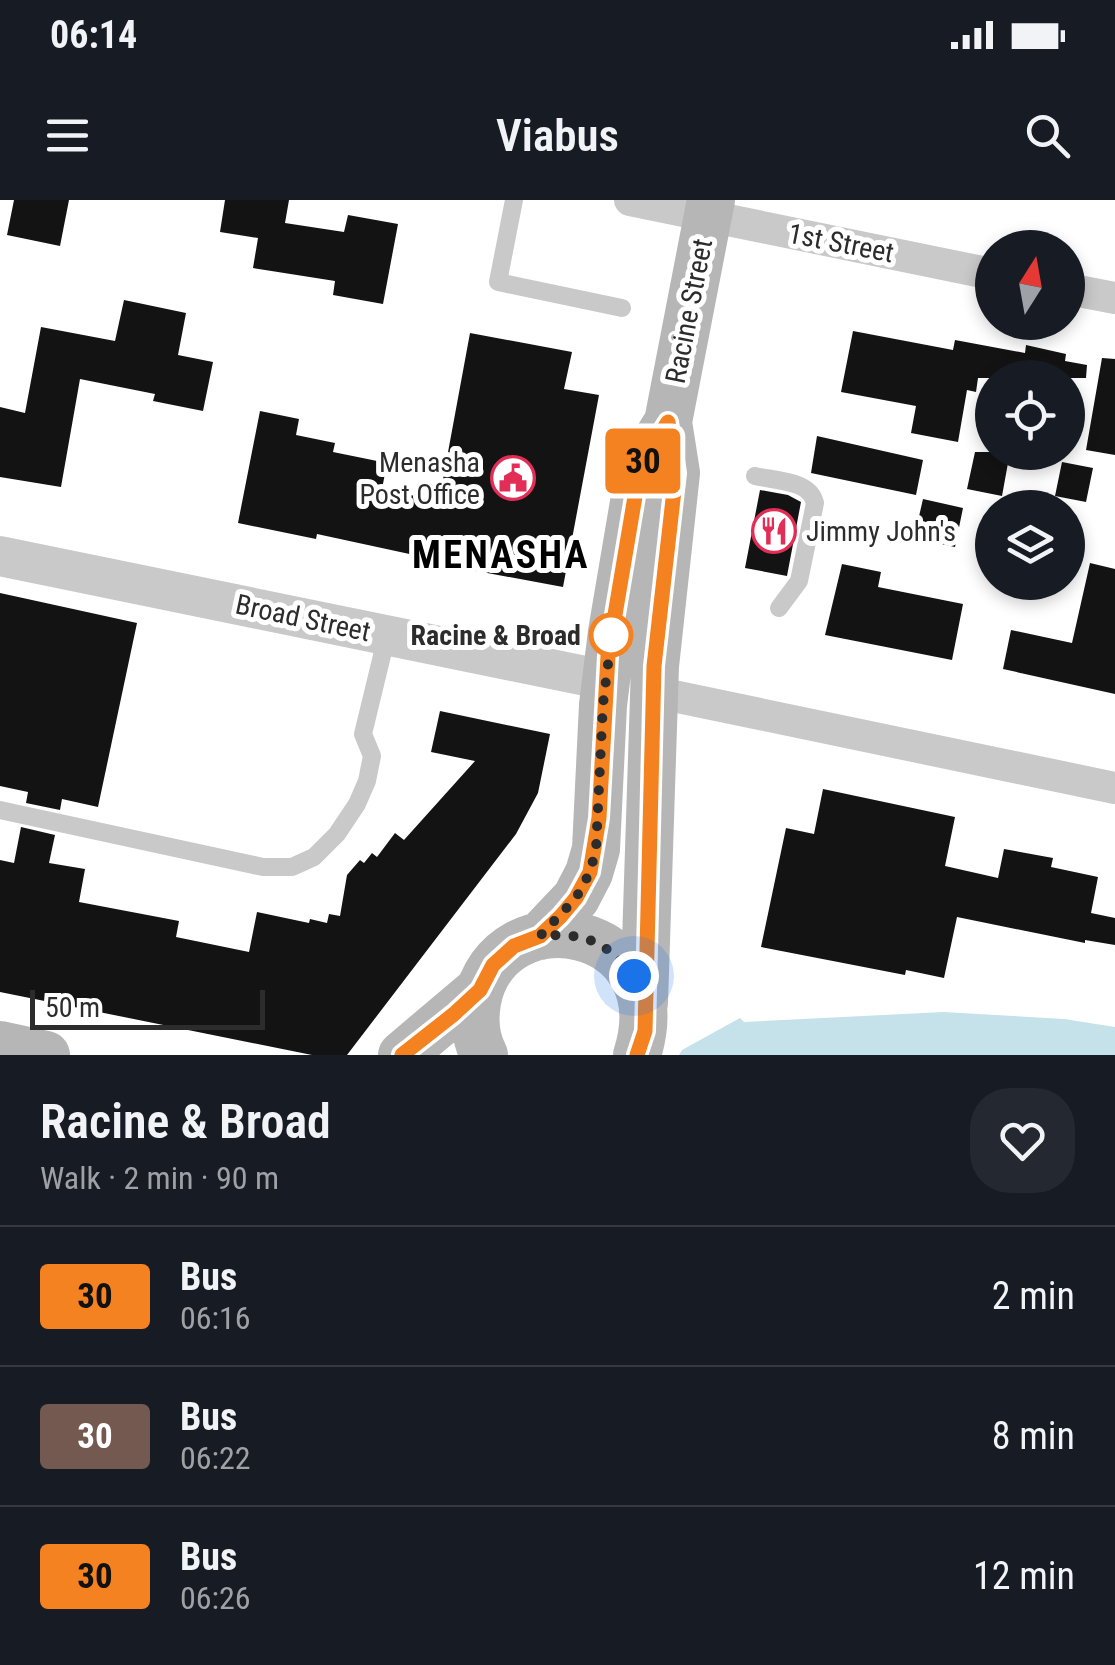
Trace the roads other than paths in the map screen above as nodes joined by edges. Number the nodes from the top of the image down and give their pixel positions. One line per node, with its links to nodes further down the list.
1 (514, 200): 7 (lane)
2 (630, 200): 3 (street, 1st Street)
3 (709, 208): 4 (street, 1st Street); 8 (main road, Racine Street)
4 (975, 270)
5 (1085, 292): 6 (street)
6 (1115, 298)
7 (622, 308)
8 (668, 422): 13 (main road, Racine Street); 14 (main road, Racine Street)
9 (755, 476): 11 (lane)
10 (0, 556): 12 (street, Broad Street)
11 (780, 608)
12 (387, 635): 13 (street, Broad Street); 16 (lane)
13 (605, 680): 17 (main road, Racine Street)
14 (654, 692): 15 (street); 19 (main road, Racine Street)
15 (1115, 788)
16 (0, 810)
17 (540, 936): 18 (main road, Racine Street); 19 (main road)
18 (480, 990): 22 (main road, Racine Street); 23 (main road)
19 (644, 1003): 24 (main road, Racine Street)
20 (0, 1046): 21 (main road)
21 (46, 1055)
22 (402, 1055)
23 (484, 1055)
24 (637, 1055)

